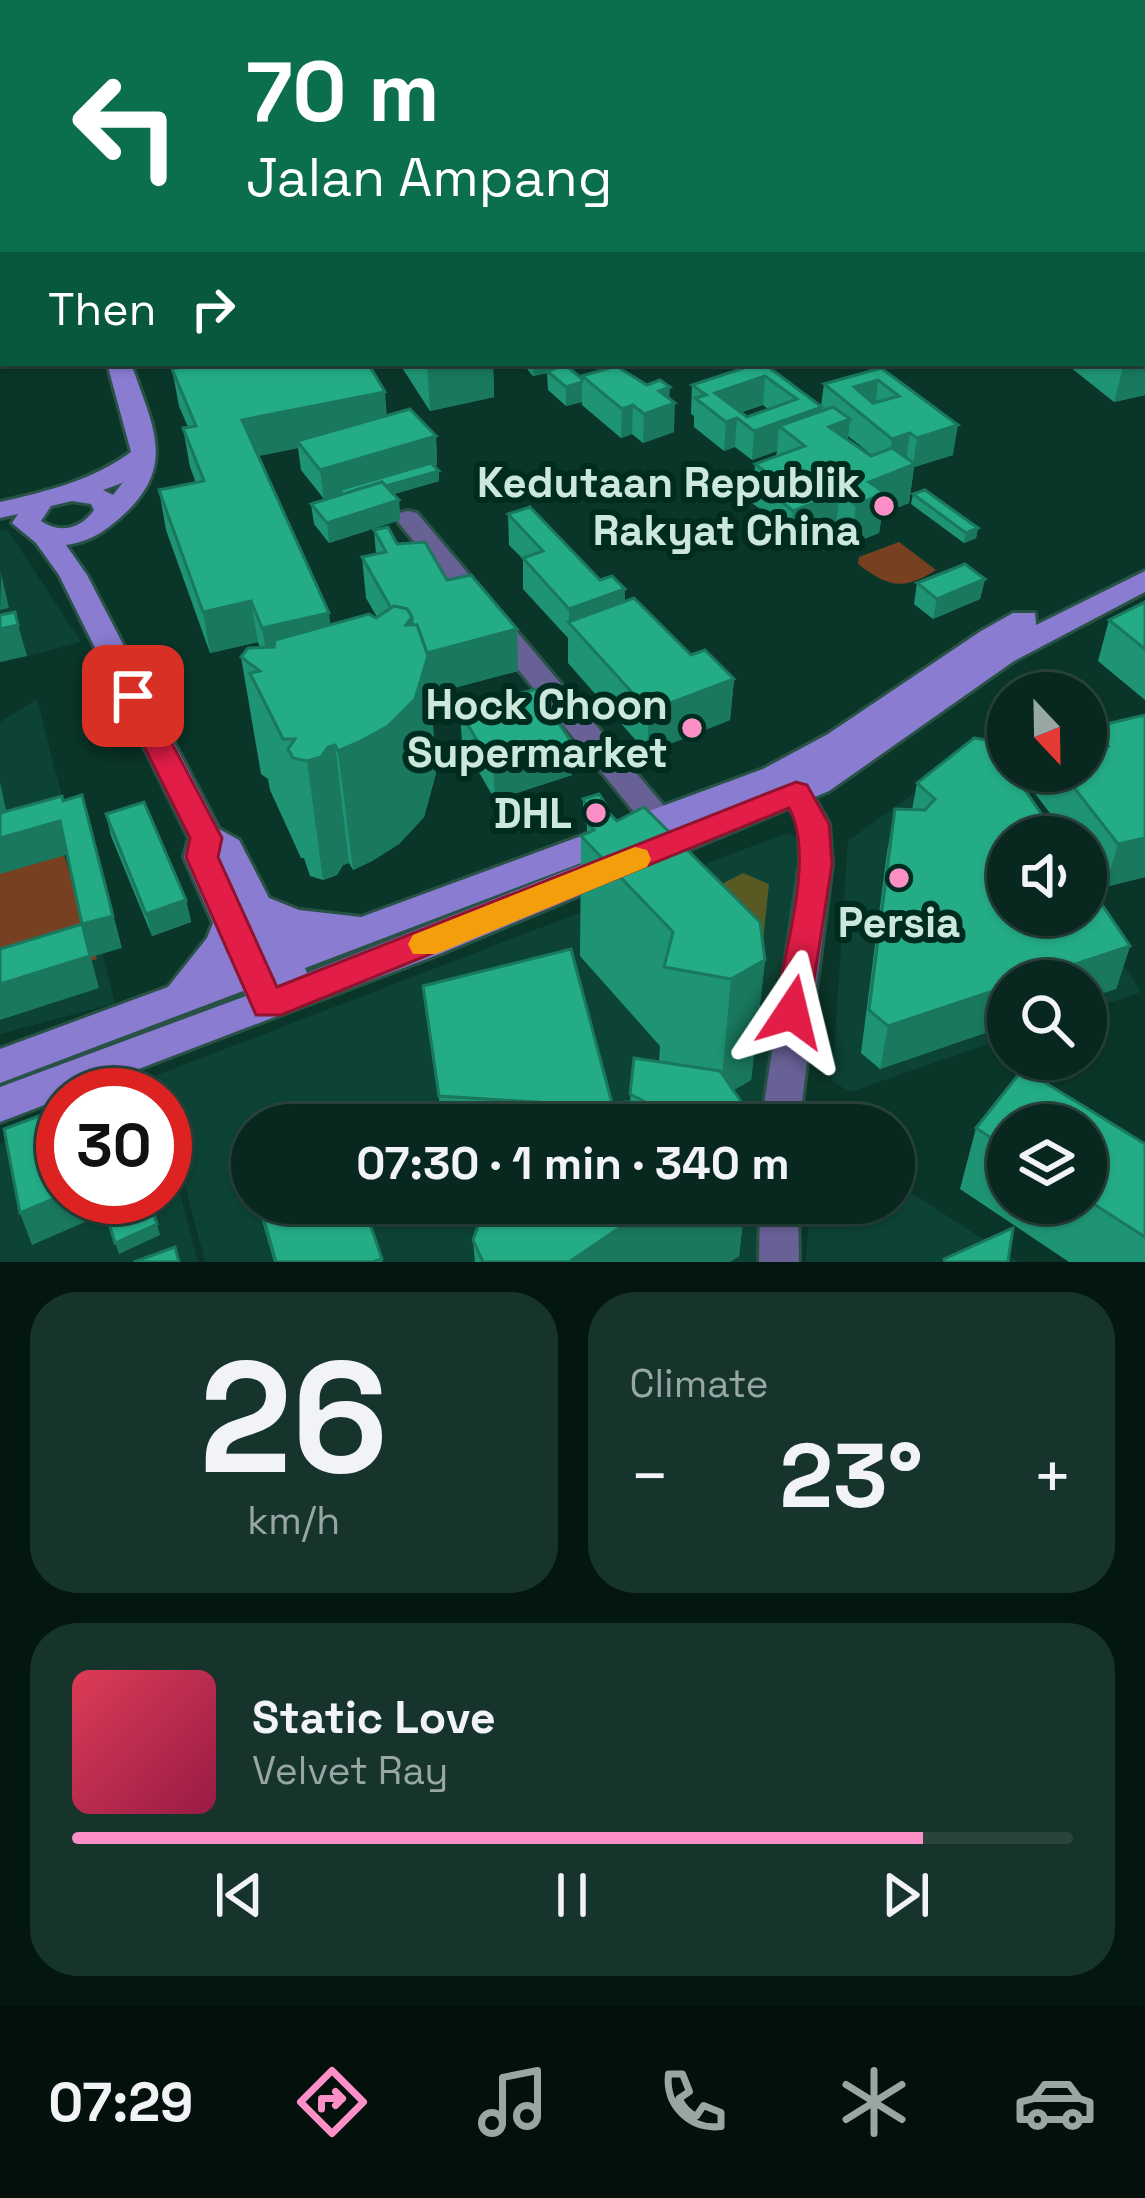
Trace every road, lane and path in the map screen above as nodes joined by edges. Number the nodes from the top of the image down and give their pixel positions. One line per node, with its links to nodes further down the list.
1 (126, 366): 2 (main road)
2 (145, 454): 3 (main road); 5 (main road)
3 (72, 493): 4 (main road); 5 (main road)
4 (22, 515): 5 (main road); 8 (main road)
5 (95, 525): 8 (main road)
6 (416, 527): 11 (street)
7 (1145, 562): 11 (main road)
8 (73, 575): 12 (main road)
9 (1145, 580): 10 (main road)
10 (796, 793): 14 (main road); 17 (street)
11 (658, 820): 13 (main road)
12 (244, 916): 13 (main road); 14 (main road); 15 (main road)
13 (376, 927): 14 (main road)
14 (276, 983): 15 (main road); 18 (main road)
15 (178, 1001): 16 (main road)
16 (0, 1066)
17 (783, 1104)
18 (0, 1106)
19 (779, 1224): 20 (street)
20 (779, 1262)

